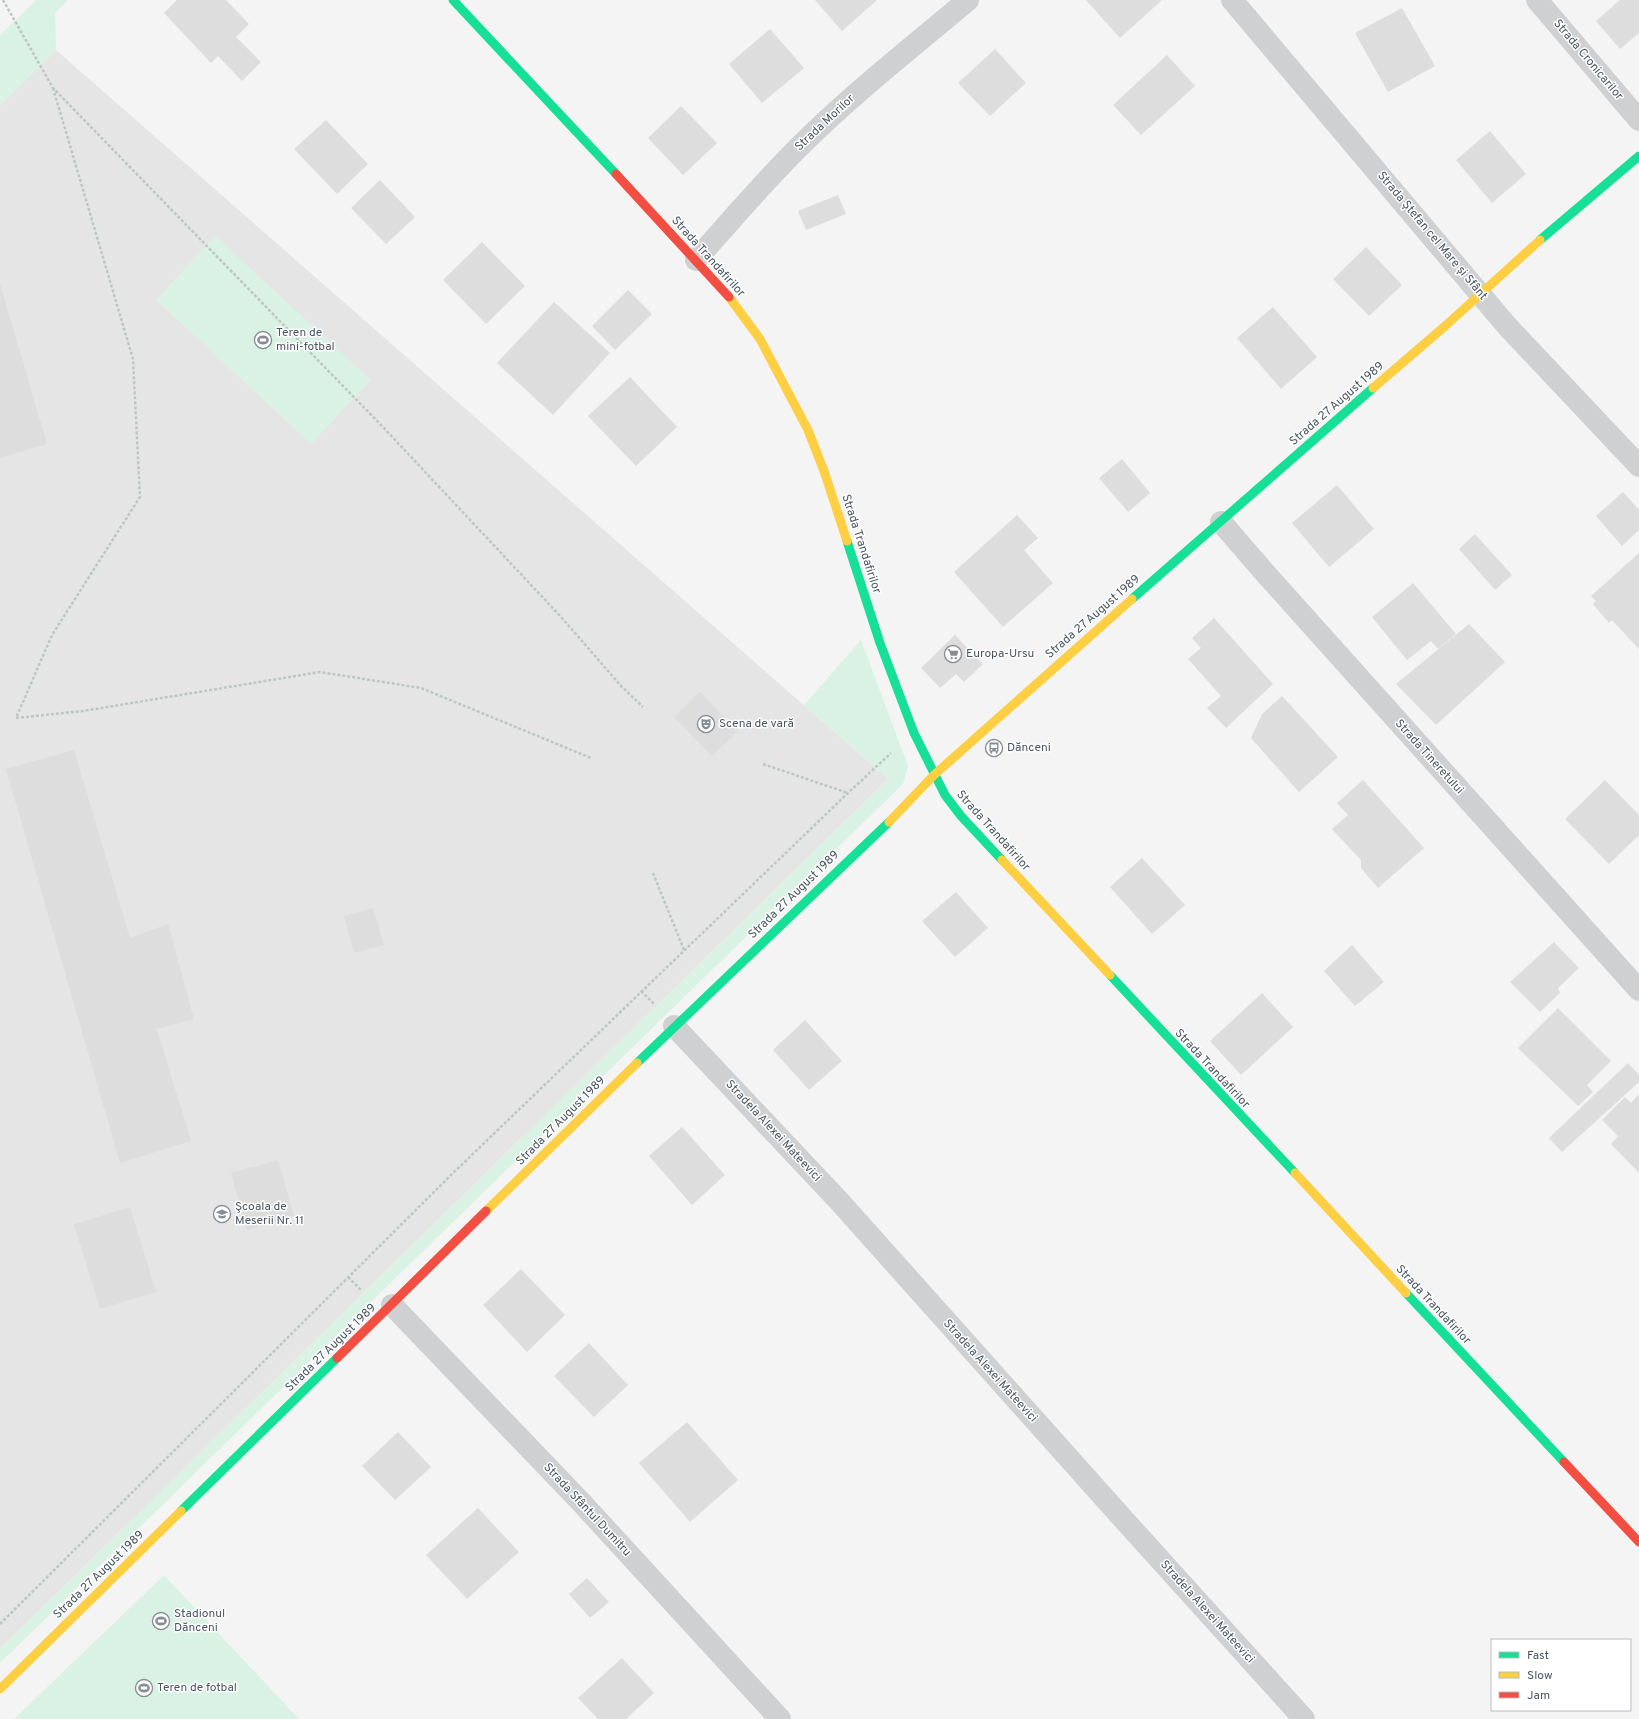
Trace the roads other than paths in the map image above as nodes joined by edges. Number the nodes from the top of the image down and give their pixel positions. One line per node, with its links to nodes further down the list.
1 (453, 0): 7 (street, Strada Trandafirilor)
2 (968, 0): 7 (street, Strada Morilor)
3 (1232, 0): 8 (street, Strada Ștefan cel Mare și Sfânt)
4 (1537, 0): 5 (street, Strada Cronicarilor)
5 (1639, 120)
6 (1639, 156): 8 (street, Strada 27 August 1989)
7 (696, 260): 11 (street, Strada Trandafirilor)
8 (1480, 293): 9 (street, Strada Ștefan cel Mare și Sfânt); 10 (street, Strada 27 August 1989)
9 (1639, 466)
10 (1220, 522): 11 (street, Strada 27 August 1989); 12 (street, Strada Tineretului)
11 (934, 775): 13 (street, Strada 27 August 1989); 15 (street, Strada Trandafirilor)
12 (1639, 990)
13 (674, 1026): 14 (street, Strada 27 August 1989); 18 (street, Stradela Alexei Mateevici)
14 (392, 1305): 16 (street, Strada 27 August 1989); 17 (street, Strada Sfântul Dumitru)
15 (1639, 1542)
16 (0, 1689)
17 (780, 1719)
18 (1304, 1719)

